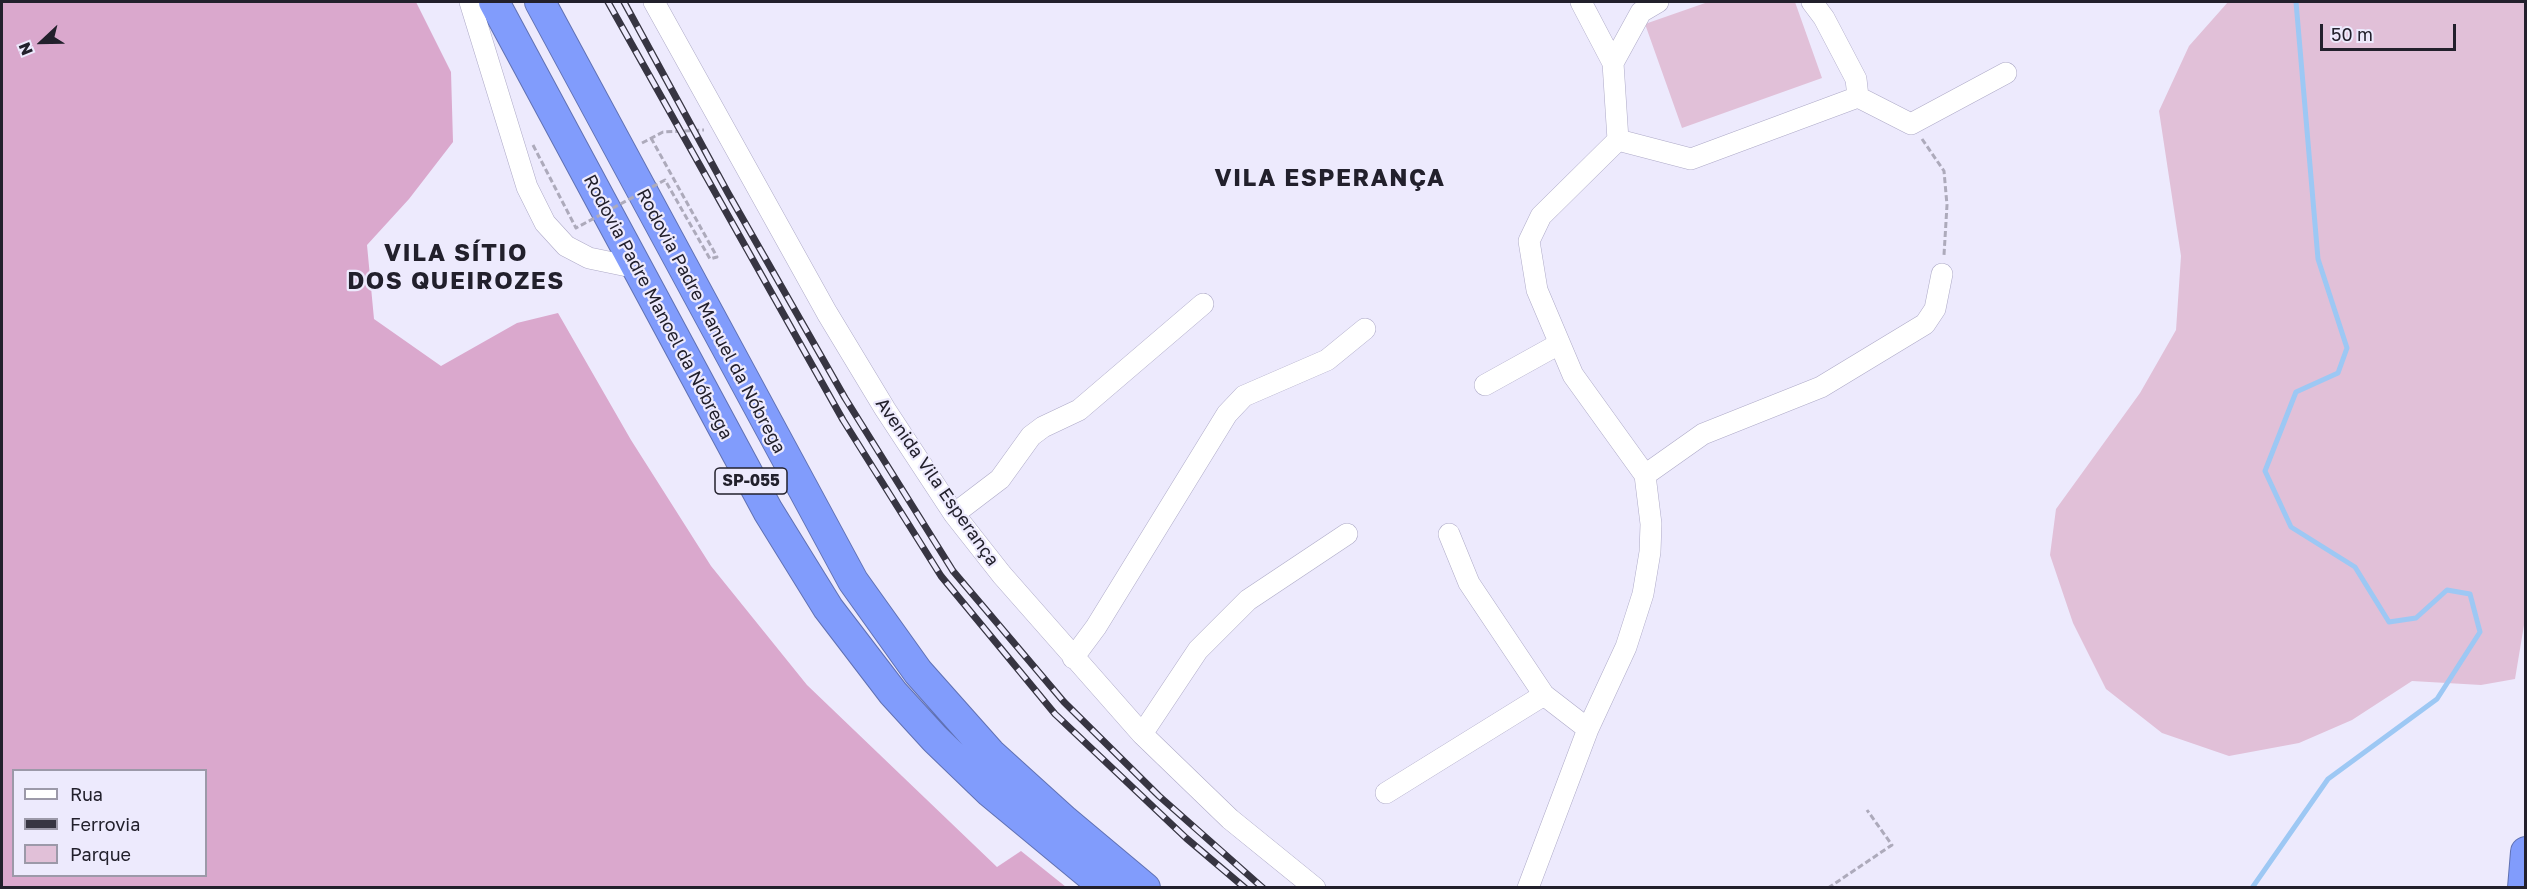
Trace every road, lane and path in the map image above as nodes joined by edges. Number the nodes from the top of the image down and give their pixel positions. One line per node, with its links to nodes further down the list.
1 (470, 2): 17 (street)
2 (494, 2): 17 (highway, Rodovia Padre Manoel da Nóbrega / SP-055)
3 (540, 2): 16 (highway, Rodovia Padre Manuel da Nóbrega / SP-055)
4 (654, 2): 12 (street, Avenida Vila Esperança)
5 (1581, 2): 8 (street)
6 (1658, 2): 8 (street)
7 (1812, 2): 10 (street)
8 (1613, 63): 14 (street)
9 (2006, 73): 11 (street)
10 (1858, 97): 11 (street); 14 (street)
11 (1911, 124): 18 (path)
12 (724, 129): 13 (path); 24 (street, Avenida Vila Esperança)
13 (651, 138): 15 (path, bridge); 16 (path)
14 (1618, 140): 21 (street)
15 (533, 145)
16 (622, 155): 35 (highway, Rodovia Padre Manuel da Nóbrega / SP-055)
17 (637, 268): 34 (highway, Rodovia Padre Manoel da Nóbrega / SP-055)
18 (1942, 274): 23 (street)
19 (1203, 304): 24 (street)
20 (1365, 329): 27 (street)
21 (1559, 345): 22 (street); 23 (street)
22 (1485, 385)
23 (1645, 474): 29 (street)
24 (954, 514): 27 (street, Avenida Vila Esperança)
25 (1347, 534): 30 (street)
26 (1449, 534): 28 (street)
27 (1073, 658): 30 (street, Avenida Vila Esperança)
28 (1544, 695): 29 (street); 31 (street)
29 (1588, 729): 37 (street)
30 (1142, 734): 36 (street, Avenida Vila Esperança)
31 (1386, 793)
32 (1867, 810): 38 (path)
33 (2526, 852): 39 (highway)
34 (1106, 888)
35 (1145, 888)
36 (1315, 888)
37 (1528, 888)
38 (1828, 888)
39 (2523, 888)

